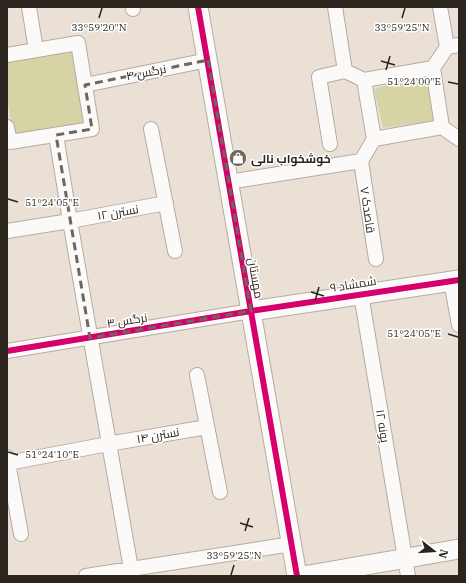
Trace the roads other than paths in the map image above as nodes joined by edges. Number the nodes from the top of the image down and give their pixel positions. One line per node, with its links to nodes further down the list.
1 (29, 7): 6 (street)
2 (198, 7): 8 (street, مهستان)
3 (335, 7): 10 (street)
4 (440, 7): 5 (street)
5 (453, 46): 9 (street)
6 (36, 50): 7 (street); 12 (street)
7 (7, 55)
8 (208, 60): 12 (street, نرگس ۴); 21 (street, مهستان)
9 (433, 68): 11 (street); 14 (street)
10 (345, 71): 11 (street); 19 (street)
11 (364, 80): 18 (street)
12 (85, 85): 16 (street)
13 (7, 127): 16 (street)
14 (442, 127): 17 (street); 18 (street)
15 (151, 129): 22 (street)
16 (56, 135): 23 (street)
17 (459, 138)
18 (374, 139): 20 (street)
19 (330, 144)
20 (361, 161): 21 (street); 26 (street, قاصدک ۷)
21 (228, 182): 29 (street, مهستان)
22 (166, 203): 23 (street, نسترن ۱۲); 25 (street)
23 (70, 221): 24 (street, نسترن ۱۲); 31 (street)
24 (7, 231)
25 (175, 251)
26 (376, 259)
27 (455, 280): 28 (street, شمشاد ۹); 30 (street)
28 (361, 294): 29 (street, شمشاد ۹); 41 (street, پونه ۱۲)
29 (251, 311): 31 (street, نرگس ۳); 39 (street, مهستان)
30 (459, 325)
31 (90, 338): 32 (street, نرگس ۳); 35 (street)
32 (7, 351)
33 (197, 375): 34 (street)
34 (207, 427): 35 (street, نسترن ۱۴); 37 (street)
35 (108, 444): 36 (street, نسترن ۱۴); 42 (street)
36 (8, 460): 38 (street)
37 (220, 492)
38 (21, 534)
39 (292, 544): 43 (street); 45 (street, مهستان)
40 (459, 549): 41 (street)
41 (406, 567): 46 (street)
42 (131, 569): 43 (street); 44 (street)
43 (156, 571)
44 (86, 576)
45 (297, 576)
46 (303, 576)

